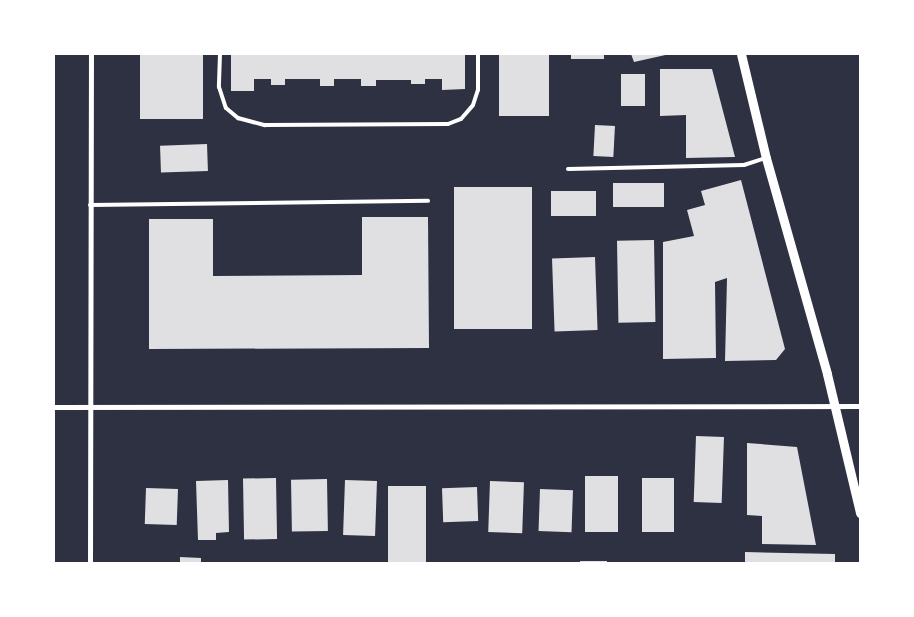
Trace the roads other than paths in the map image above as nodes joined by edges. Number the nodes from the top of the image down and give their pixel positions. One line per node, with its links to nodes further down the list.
1 (90, 54): 8 (street)
2 (220, 54): 3 (lane)
3 (478, 54)
4 (741, 54): 5 (street)
5 (766, 158): 6 (lane); 12 (street)
6 (568, 169)
7 (428, 201): 8 (lane)
8 (90, 205): 11 (street)
9 (860, 406): 12 (street)
10 (54, 407): 11 (street)
11 (90, 407): 12 (street); 14 (street)
12 (835, 407): 13 (street)
13 (860, 513)
14 (90, 563)

